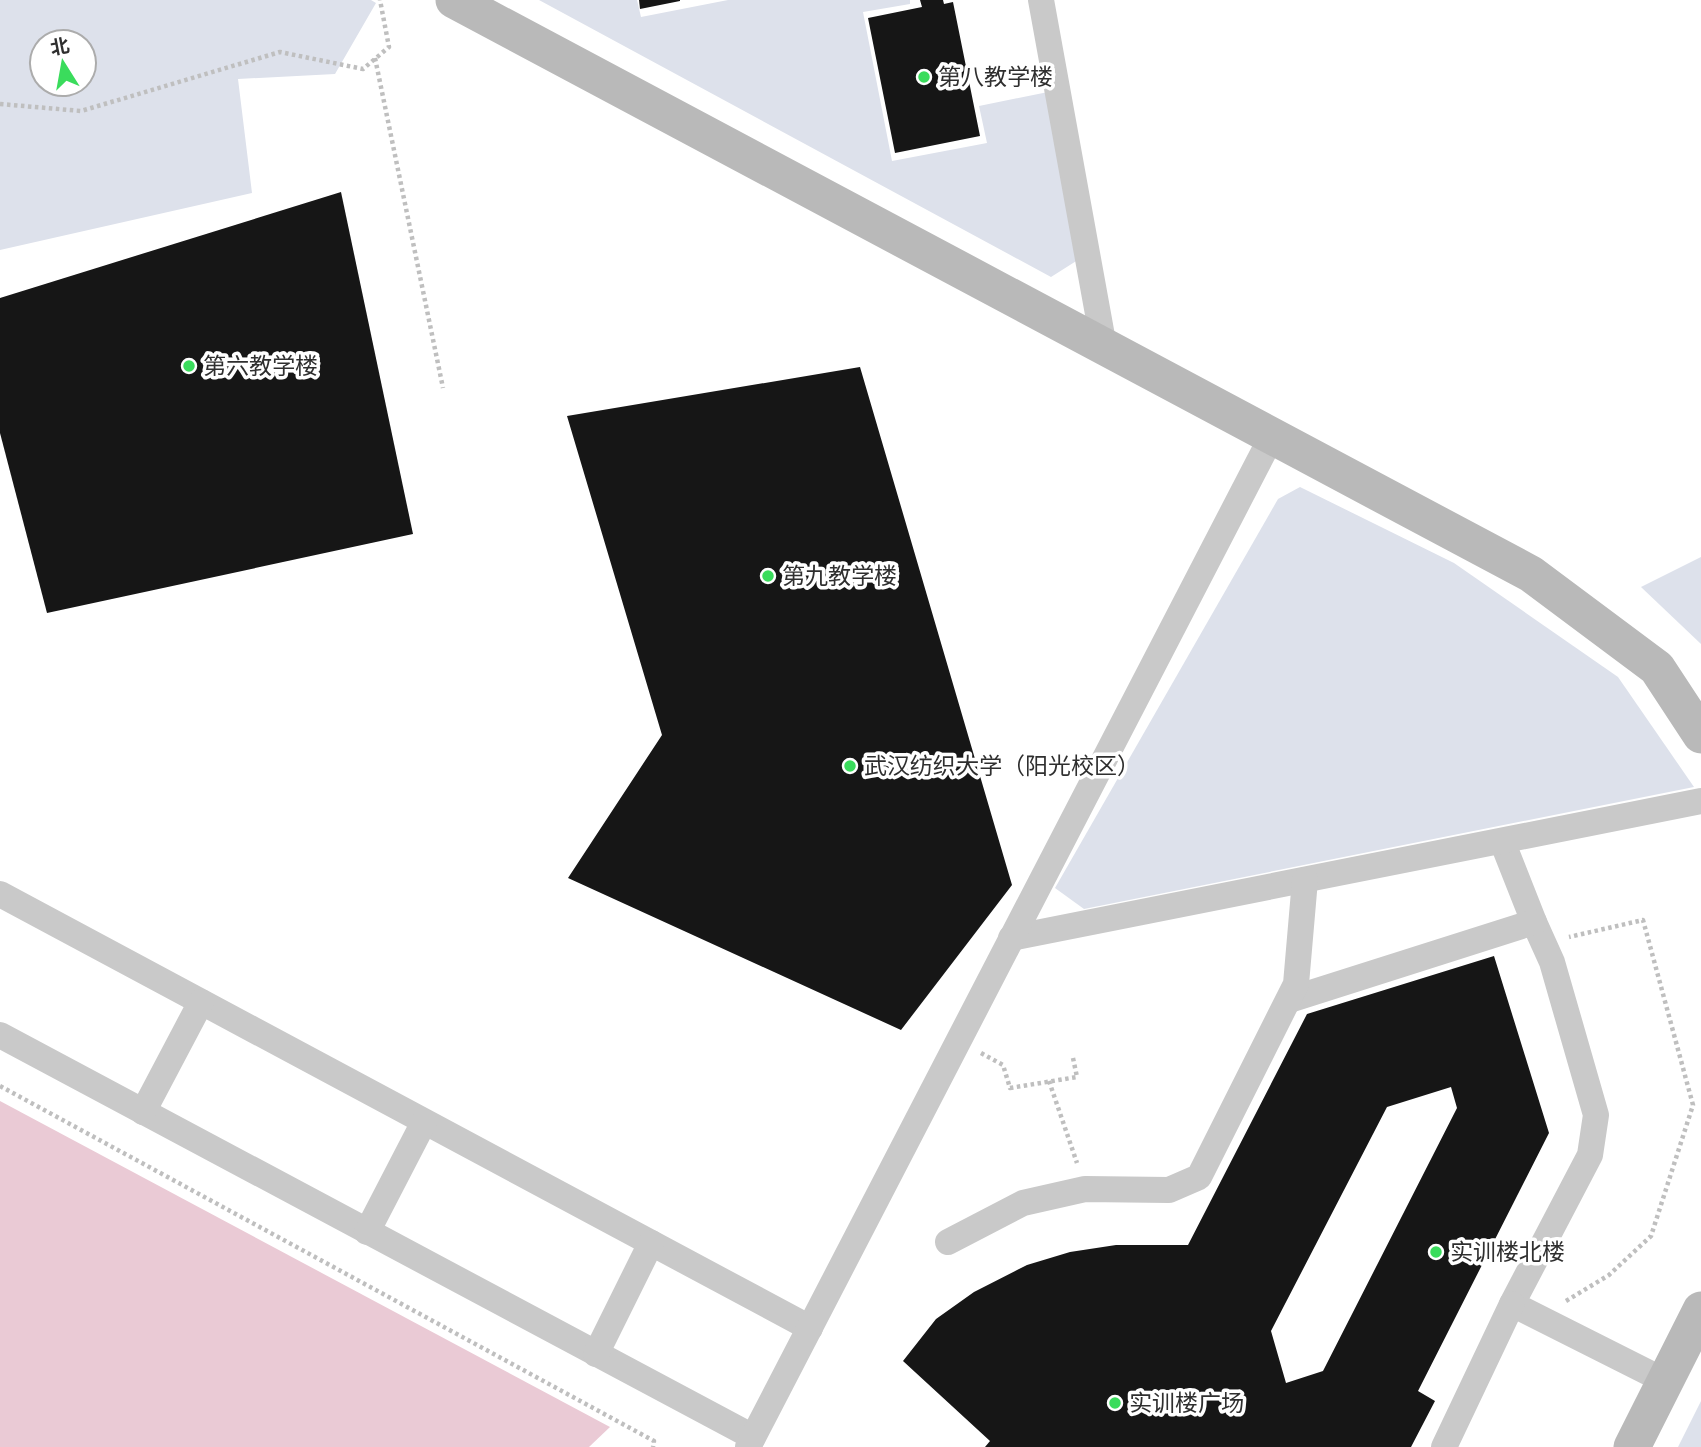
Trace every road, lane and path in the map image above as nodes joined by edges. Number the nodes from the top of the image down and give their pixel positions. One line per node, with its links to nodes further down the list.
1 (380, 0): 4 (path)
2 (454, 0): 6 (main road)
3 (1041, 0): 6 (street)
4 (375, 58): 5 (path); 7 (path)
5 (0, 104)
6 (1104, 347): 8 (main road)
7 (443, 388)
8 (1272, 436): 9 (main road); 15 (street)
9 (1701, 735)
10 (1701, 801): 11 (street)
11 (1502, 841): 12 (street); 14 (street)
12 (1305, 880): 15 (street); 16 (street)
13 (0, 894): 17 (street)
14 (1539, 933): 16 (street); 29 (street); 31 (path)
15 (1011, 938): 19 (street)
16 (1289, 1000): 25 (street)
17 (201, 1002): 23 (street); 24 (street)
18 (0, 1035): 23 (street)
19 (958, 1041): 21 (path); 32 (street)
20 (1073, 1058): 21 (path)
21 (1049, 1081): 25 (path)
22 (0, 1086): 36 (path)
23 (143, 1112): 26 (street)
24 (424, 1122): 26 (street); 28 (street)
25 (1085, 1189): 27 (street)
26 (367, 1232): 33 (street)
27 (948, 1242)
28 (651, 1243): 32 (street); 33 (street)
29 (1512, 1304): 31 (street); 37 (street)
30 (1701, 1310): 34 (main road)
31 (1539, 1318): 34 (street)
32 (810, 1328): 35 (street)
33 (596, 1354): 35 (street)
34 (1665, 1381): 38 (main road)
35 (750, 1442)
36 (653, 1447)
37 (1444, 1447)
38 (1632, 1447)

